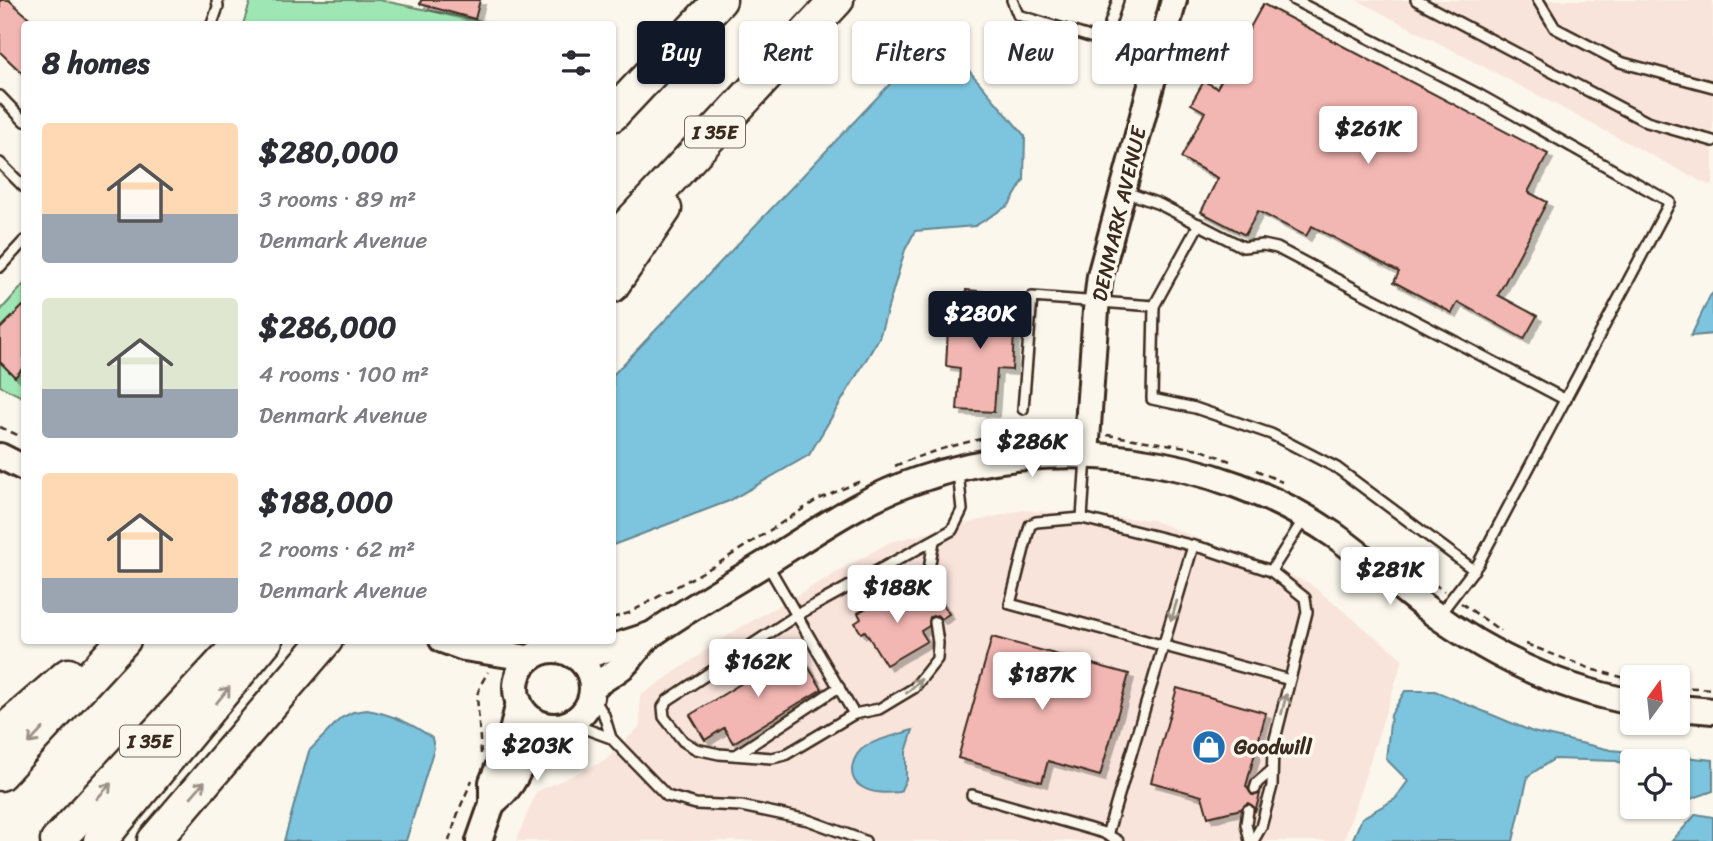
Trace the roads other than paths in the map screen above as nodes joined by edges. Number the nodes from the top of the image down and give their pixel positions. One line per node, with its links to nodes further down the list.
1 (217, 0): 12 (lane)
2 (720, 0): 19 (highway)
3 (837, 0): 21 (highway, I 35E)
4 (1012, 0): 15 (lane)
5 (1118, 0): 13 (lane)
6 (1174, 0): 14 (street, DENMARK AVENUE)
7 (1294, 0): 33 (lane)
8 (1416, 0): 11 (lane)
9 (1437, 0): 11 (lane)
10 (1538, 0): 17 (lane)
11 (1429, 7): 22 (lane)
12 (213, 21)
13 (1111, 21)
14 (1168, 21)
15 (1092, 37)
16 (1151, 84): 25 (street, DENMARK AVENUE)
17 (1713, 87)
18 (0, 96): 20 (lane)
19 (616, 111)
20 (21, 118)
21 (724, 122): 27 (highway, I 35E); 30 (highway)
22 (1713, 141)
23 (0, 163): 24 (lane)
24 (21, 184)
25 (1122, 191): 26 (lane); 31 (street, DENMARK AVENUE)
26 (1199, 224): 32 (lane); 33 (lane)
27 (616, 239)
28 (21, 244): 29 (lane)
29 (0, 267)
30 (616, 280)
31 (1097, 300): 32 (lane); 34 (lane); 35 (street, DENMARK AVENUE)
32 (1154, 306): 44 (lane)
33 (1566, 400): 44 (lane)
34 (1023, 409)
35 (1086, 455): 38 (street); 39 (lane); 40 (street)
36 (0, 456): 37 (street)
37 (21, 466)
38 (958, 469): 41 (lane); 43 (street)
39 (1082, 518): 42 (lane); 57 (lane)
40 (1305, 518): 45 (lane); 48 (street)
41 (934, 541): 46 (lane); 47 (lane)
42 (1193, 546): 45 (lane); 57 (lane, one-way to 57)
43 (766, 562): 47 (lane); 50 (street)
44 (1474, 570): 48 (lane)
45 (1271, 571): 60 (lane)
46 (927, 603)
47 (797, 615): 61 (lane); 71 (lane)
48 (1438, 616): 64 (street)
49 (935, 622): 67 (lane, one-way to 49)
50 (650, 635): 58 (street); 62 (street)
51 (105, 644): 69 (highway)
52 (120, 644): 73 (highway, one-way to 73)
53 (239, 644): 79 (highway, I 35E, one-way to 53)
54 (263, 644): 80 (highway, one-way to 54)
55 (323, 644): 81 (highway, one-way to 55)
56 (453, 644): 59 (street); 63 (street)
57 (1164, 646): 60 (lane); 78 (lane)
58 (572, 655): 59 (street); 62 (street)
59 (528, 658): 63 (street)
60 (1290, 680): 72 (lane, one-way to 60)
61 (839, 688): 67 (lane); 71 (lane)
62 (592, 691): 68 (street); 70 (lane)
63 (517, 692): 68 (street); 76 (street)
64 (1620, 699)
65 (1690, 709): 66 (street)
66 (1713, 711)
67 (854, 714): 71 (lane)
68 (563, 724): 70 (lane); 76 (street)
69 (0, 734)
70 (611, 738): 83 (lane)
71 (736, 755)
72 (1271, 771): 74 (lane); 85 (lane)
73 (0, 774)
74 (1255, 789)
75 (972, 795): 78 (lane)
76 (492, 804): 82 (street)
77 (1248, 810): 85 (lane)
78 (1107, 835): 84 (lane)
79 (57, 841)
80 (100, 841)
81 (154, 841)
82 (479, 841)
83 (865, 841)
84 (1118, 841)
85 (1252, 841)

